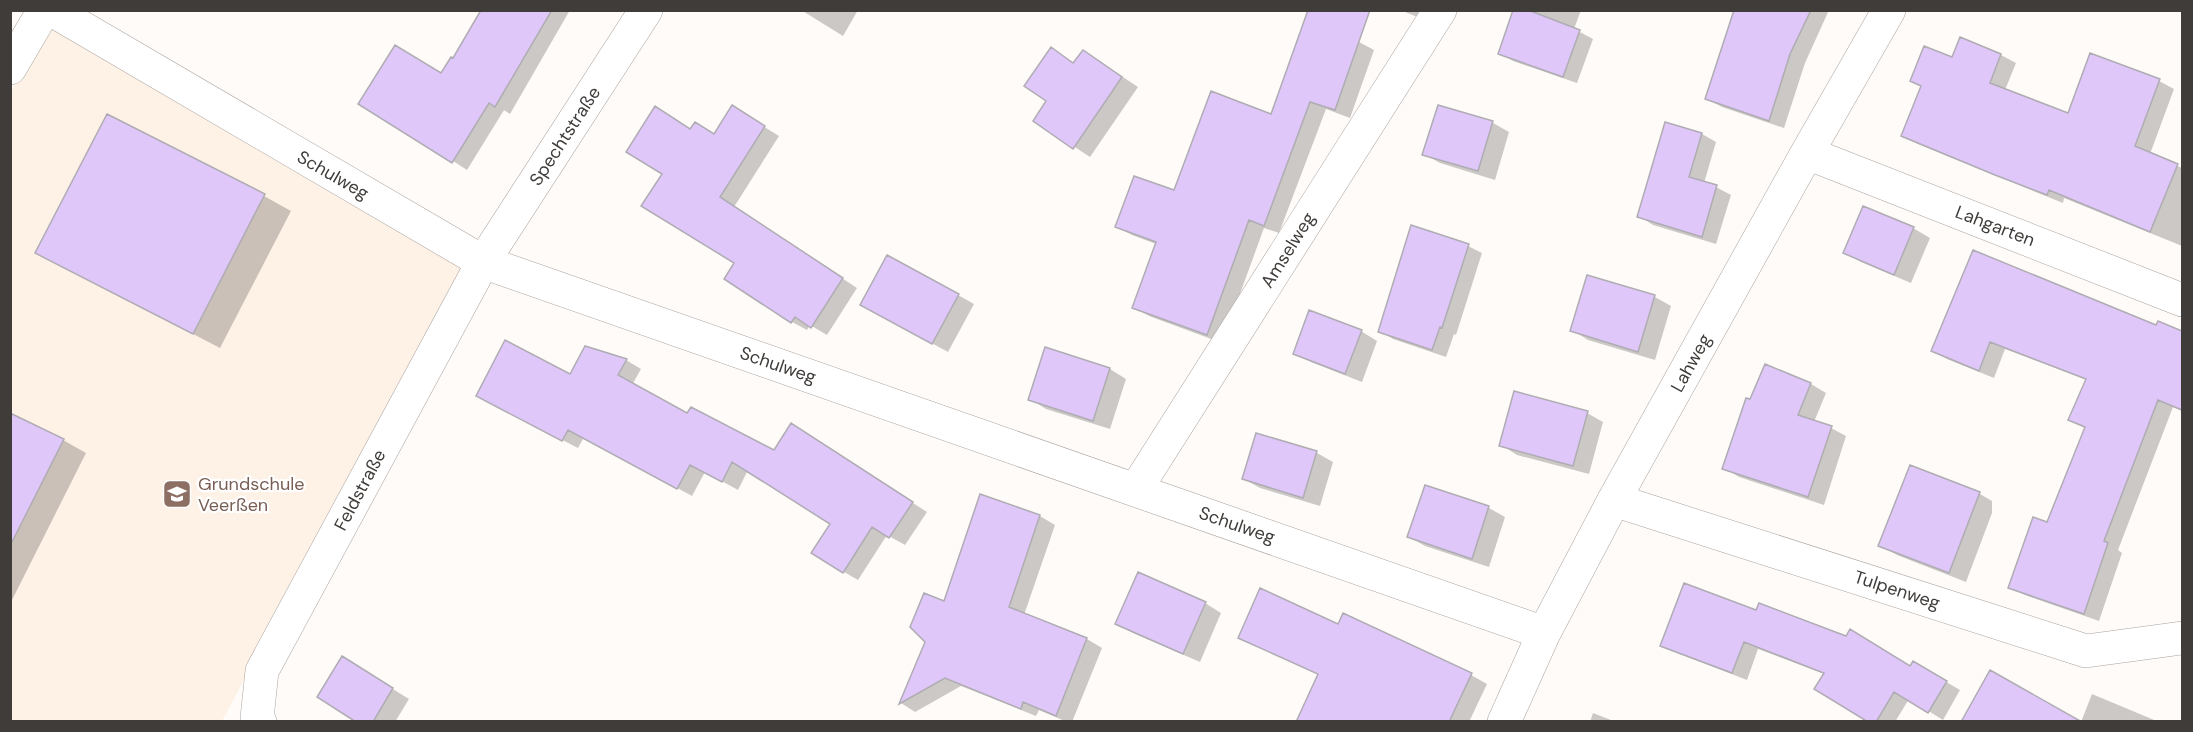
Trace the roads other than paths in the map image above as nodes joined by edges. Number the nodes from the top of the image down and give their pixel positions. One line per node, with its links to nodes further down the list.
1 (44, 10): 6 (street)
2 (52, 10): 8 (street, Schulweg)
3 (646, 10): 8 (street, Spechtstraße)
4 (1440, 10): 10 (street, Amselweg)
5 (1889, 10): 7 (street, Lahweg)
6 (10, 68)
7 (1808, 153): 9 (street, Lahgarten); 11 (street, Lahweg)
8 (483, 262): 10 (street, Schulweg); 14 (street, Feldstraße)
9 (2182, 300)
10 (1136, 489): 12 (street, Schulweg)
11 (1614, 500): 12 (street, Lahweg); 13 (street, Tulpenweg)
12 (1544, 633): 15 (street, Lahweg)
13 (2182, 638)
14 (260, 722)
15 (1504, 722)

